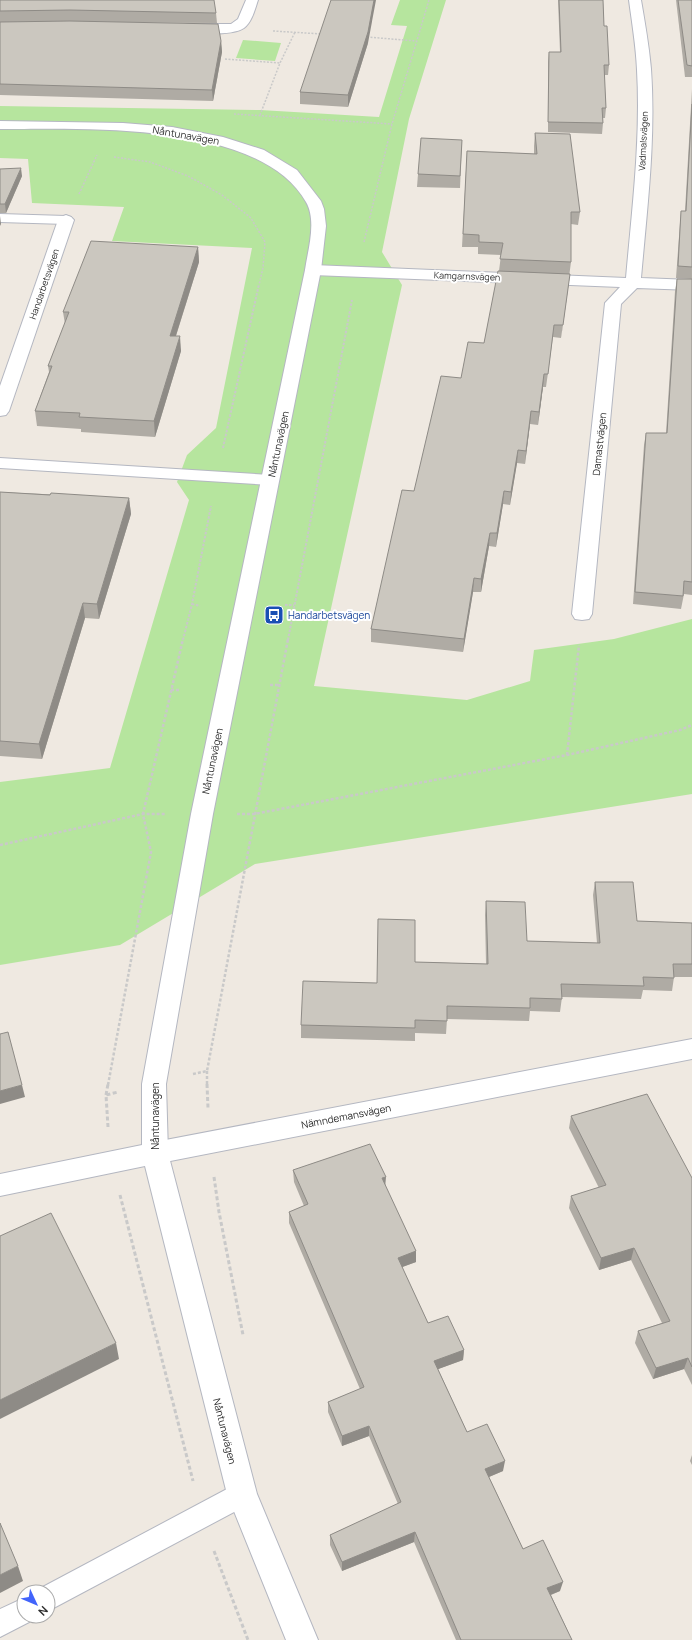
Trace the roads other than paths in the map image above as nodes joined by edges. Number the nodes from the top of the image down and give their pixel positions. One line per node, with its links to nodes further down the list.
1 (252, 0): 3 (street)
2 (635, 0): 8 (street, Vadmalsvägen)
3 (175, 28)
4 (0, 126): 7 (street, Nåntunavägen)
5 (0, 218): 6 (lane)
6 (66, 220): 10 (street, Handarbetsvägen)
7 (313, 270): 8 (street, Kamgarnsvägen); 12 (street, Nåntunavägen)
8 (633, 283): 9 (street, Kamgarnsvägen); 13 (street, Damastvägen)
9 (692, 285)
10 (0, 411)
11 (0, 463): 12 (street)
12 (270, 480): 15 (street, Nåntunavägen)
13 (582, 614)
14 (692, 1049): 15 (street, Nämndemansvägen)
15 (155, 1153): 16 (street, Nämndemansvägen); 17 (street, Nåntunavägen)
16 (0, 1185)
17 (242, 1494): 18 (lane); 21 (street, Nåntunavägen)
18 (56, 1594)
19 (16, 1615): 20 (lane)
20 (0, 1624)
21 (302, 1640)

